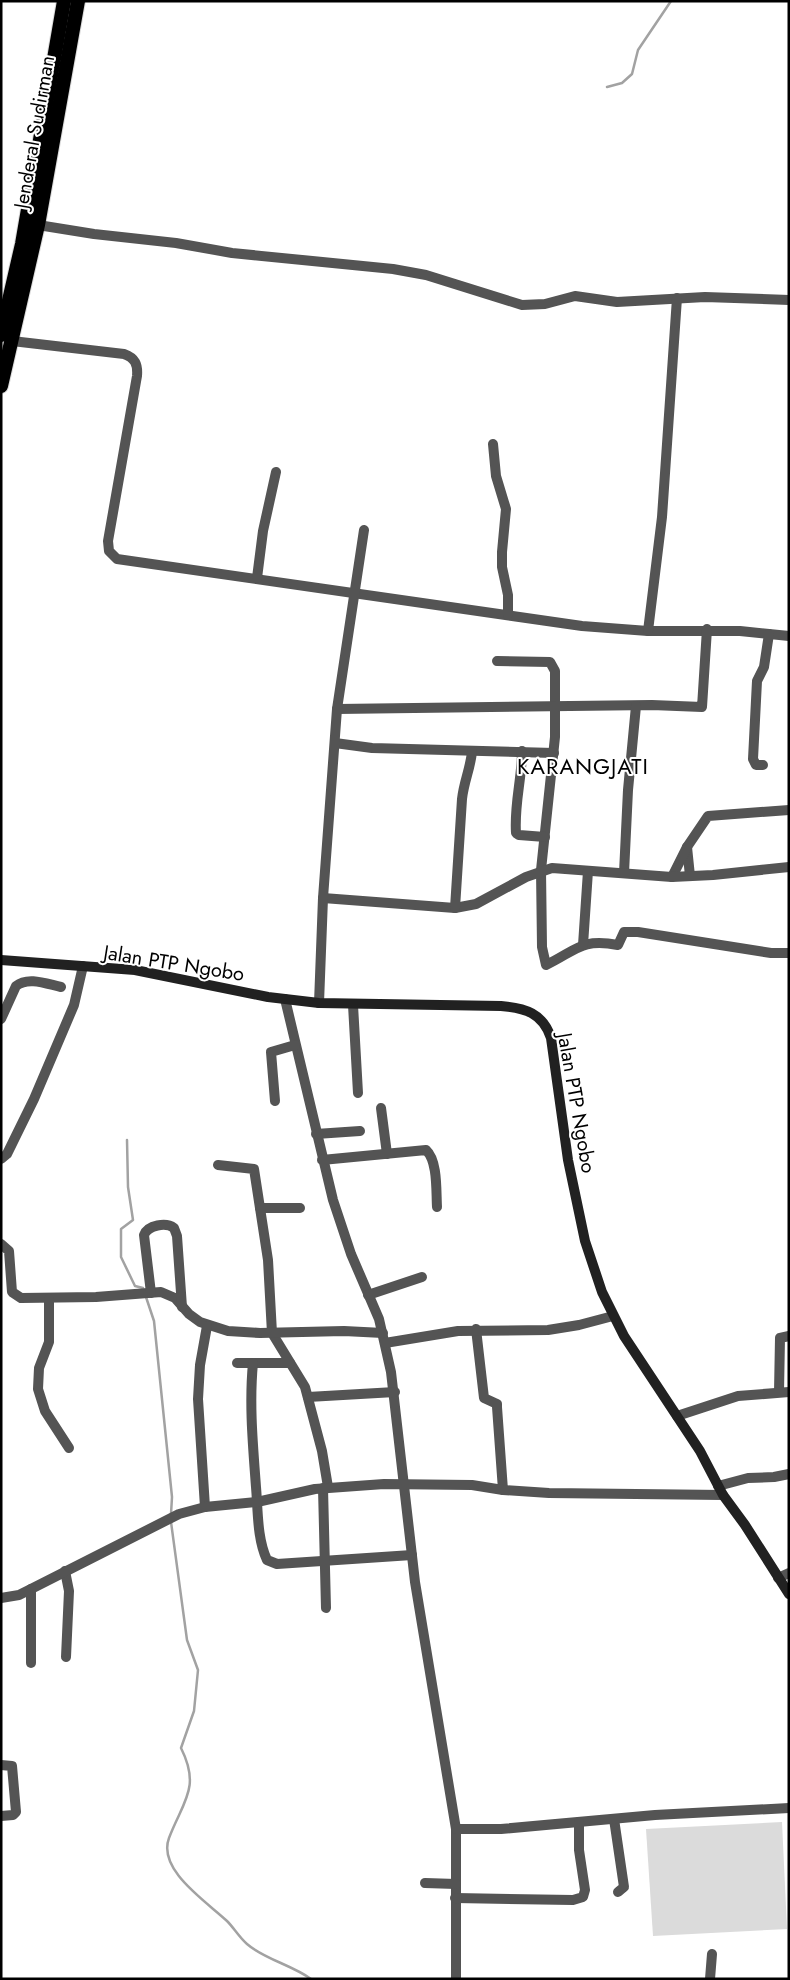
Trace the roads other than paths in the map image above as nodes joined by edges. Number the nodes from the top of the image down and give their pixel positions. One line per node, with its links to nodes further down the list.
1 (64, 1): 6 (highway, Jenderal Sudirman)
2 (78, 1): 3 (highway, Jenderal Sudirman)
3 (38, 225): 4 (street); 6 (highway, Jenderal Sudirman)
4 (677, 298): 5 (street); 15 (street)
5 (789, 300)
6 (6, 338): 7 (highway, Jenderal Sudirman); 11 (street)
7 (1, 386)
8 (493, 444): 13 (street)
9 (276, 472): 11 (street)
10 (364, 530): 12 (street)
11 (257, 578): 12 (street)
12 (353, 594): 13 (street); 21 (street)
13 (508, 615): 15 (street)
14 (708, 630): 15 (street); 16 (street); 19 (street)
15 (648, 631)
16 (769, 634): 17 (street); 26 (street)
17 (789, 636)
18 (497, 661): 20 (street)
19 (636, 706): 20 (street); 33 (street)
20 (555, 707): 21 (street); 25 (street)
21 (337, 709): 22 (street)
22 (334, 743): 23 (street); 36 (street)
23 (472, 752): 24 (street); 37 (street)
24 (522, 752): 25 (street); 28 (street)
25 (554, 753): 28 (street)
26 (763, 765)
27 (789, 810): 29 (street)
28 (545, 837): 31 (street)
29 (687, 847): 34 (street); 35 (street)
30 (789, 867): 34 (street)
31 (541, 870): 32 (street); 37 (street); 38 (street)
32 (588, 871): 33 (street); 38 (street)
33 (624, 874): 35 (street)
34 (690, 876): 35 (street)
35 (672, 877)
36 (323, 898): 37 (street); 44 (street)
37 (455, 908)
38 (583, 945): 39 (street)
39 (789, 953)
40 (1, 960): 41 (main road, Jalan PTP Ngobo)
41 (83, 966): 43 (main road, Jalan PTP Ngobo); 54 (street)
42 (61, 987): 46 (street)
43 (285, 999): 44 (main road, Jalan PTP Ngobo); 47 (street)
44 (319, 1003): 45 (main road, Jalan PTP Ngobo)
45 (352, 1005): 48 (street); 66 (main road, Jalan PTP Ngobo)
46 (1, 1019)
47 (295, 1045): 49 (street); 52 (street)
48 (358, 1093)
49 (276, 1101)
50 (381, 1108): 53 (street)
51 (360, 1131): 52 (street)
52 (316, 1134): 55 (street)
53 (387, 1154): 55 (street); 57 (street)
54 (1, 1159)
55 (322, 1160): 63 (street)
56 (218, 1165): 58 (street)
57 (437, 1207)
58 (260, 1208): 59 (street); 69 (street)
59 (300, 1208)
60 (1, 1244): 64 (street)
61 (422, 1277): 63 (street)
62 (149, 1293): 64 (street); 65 (street); 65 (street)
63 (368, 1295): 71 (street)
64 (49, 1298): 79 (street)
65 (182, 1306): 67 (street)
66 (613, 1316): 68 (street); 78 (main road, Jalan PTP Ngobo)
67 (207, 1326): 69 (street); 86 (street)
68 (476, 1330): 71 (street); 83 (street)
69 (272, 1332): 71 (street); 74 (street)
70 (789, 1336): 76 (street)
71 (384, 1338): 75 (street)
72 (237, 1363): 73 (street)
73 (253, 1363): 74 (street); 85 (street)
74 (290, 1363): 77 (street)
75 (395, 1392): 77 (street); 81 (street)
76 (784, 1392): 78 (street)
77 (308, 1397): 82 (street)
78 (677, 1416): 84 (main road, Jalan PTP Ngobo)
79 (69, 1448)
80 (789, 1474): 84 (street)
81 (403, 1485): 82 (street); 83 (street); 87 (street)
82 (326, 1487): 85 (street); 88 (street)
83 (503, 1490): 84 (street)
84 (720, 1490): 91 (main road, Jalan PTP Ngobo)
85 (257, 1502): 86 (street); 88 (street)
86 (206, 1507): 89 (street)
87 (412, 1555): 88 (street); 103 (street)
88 (324, 1560): 95 (street)
89 (65, 1571): 92 (street); 96 (street)
90 (789, 1572): 91 (street)
91 (778, 1578): 93 (main road, Jalan PTP Ngobo)
92 (31, 1589): 94 (street); 97 (street)
93 (789, 1594)
94 (1, 1598)
95 (326, 1608)
96 (66, 1657)
97 (30, 1663)
98 (1, 1764): 100 (street)
99 (789, 1808): 101 (street)
100 (1, 1816)
101 (614, 1819): 102 (street); 106 (street)
102 (579, 1822): 103 (street); 107 (street)
103 (456, 1829): 105 (street)
104 (425, 1883): 105 (street)
105 (456, 1884): 107 (street)
106 (618, 1892)
107 (455, 1898): 109 (street)
108 (712, 1954): 110 (street)
109 (456, 1979)
110 (710, 1979)

